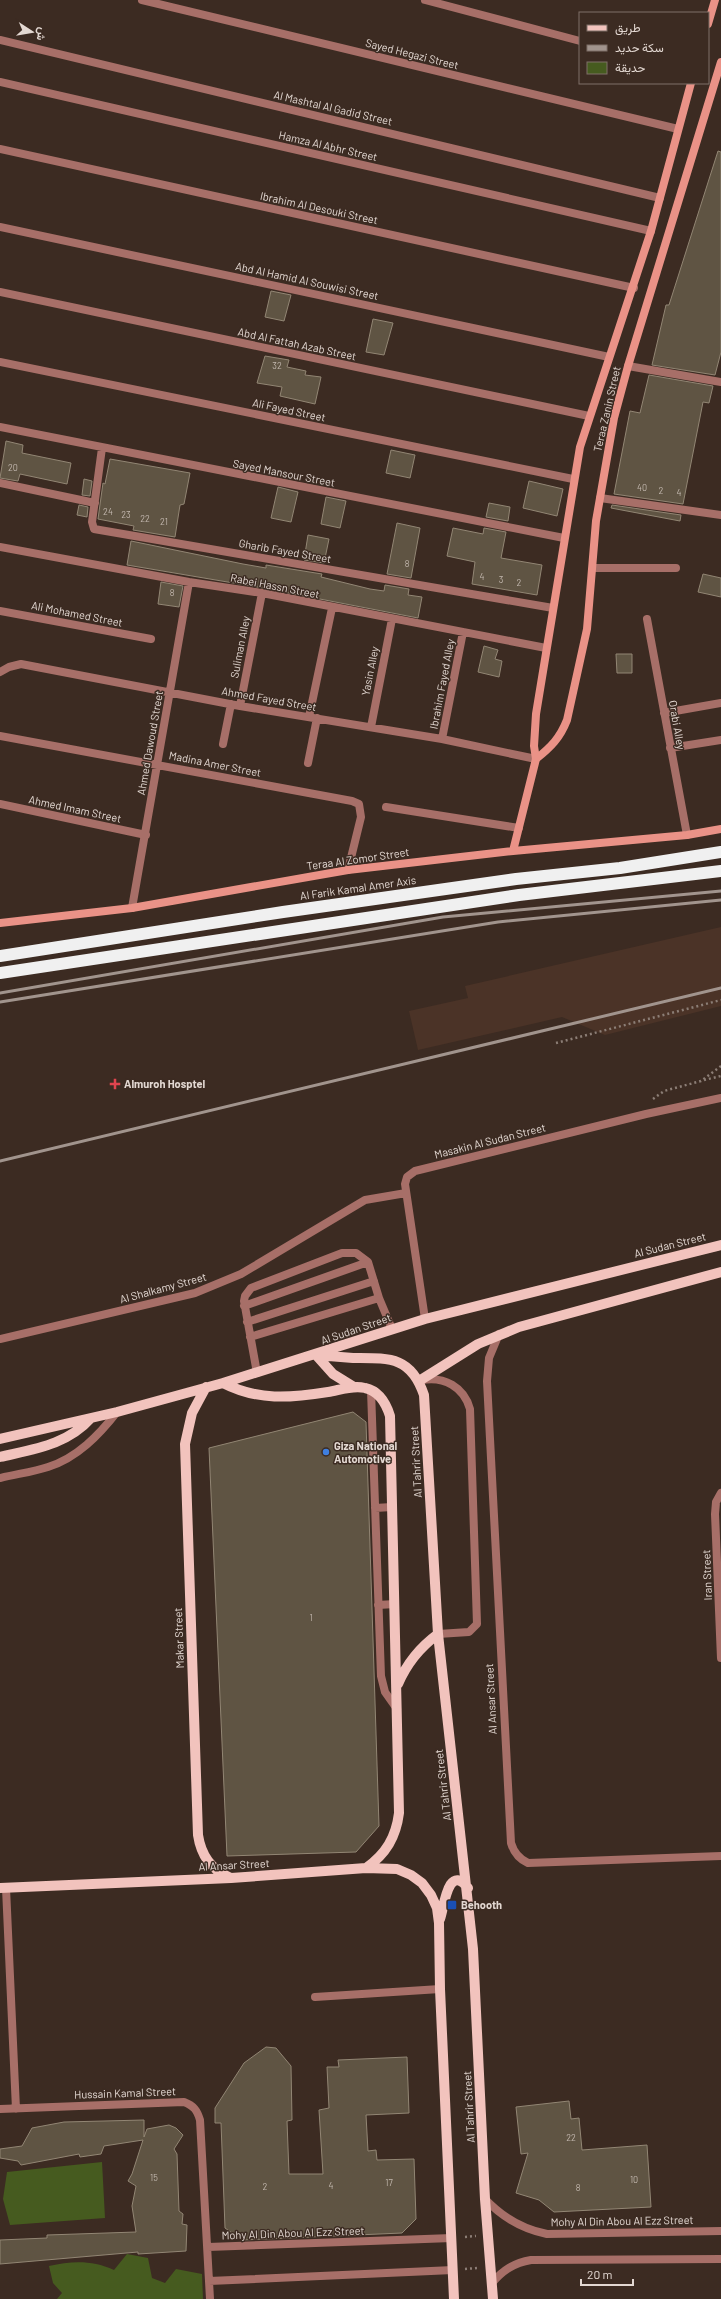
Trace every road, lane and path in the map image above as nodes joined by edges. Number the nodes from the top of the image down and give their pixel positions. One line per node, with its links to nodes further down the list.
1 (142, 0): 10 (street, Sayed Hegazi Street)
2 (425, 0): 6 (street)
3 (715, 0): 4 (street)
4 (709, 21)
5 (0, 40): 12 (street, Al Mashtal Al Gadid Street)
6 (579, 41)
7 (721, 62): 19 (street, Teraa Zanin Street)
8 (0, 82): 14 (street, Hamza Al Abhr Street)
9 (691, 84): 10 (street, Teraa Zanin Street)
10 (678, 129): 12 (street, Teraa Zanin Street)
11 (0, 149): 15 (street, Ibrahim Al Desouki Street)
12 (660, 198): 14 (street, Teraa Zanin Street)
13 (0, 227): 17 (street, Abd Al Hamid Al Souwisi Street)
14 (651, 232): 15 (street, Teraa Zanin Street)
15 (634, 288): 17 (street, Teraa Zanin Street)
16 (0, 292): 21 (street, Abd Al Fattah Azab Street)
17 (609, 357): 21 (street, Teraa Zanin Street)
18 (0, 362): 24 (street, Ali Fayed Street)
19 (628, 366): 20 (street); 26 (street, Teraa Zanin Street)
20 (721, 382)
21 (589, 416): 24 (street, Teraa Zanin Street)
22 (0, 428): 23 (street, Sayed Mansour Street)
23 (102, 448): 27 (street, Gharib Fayed Street); 29 (street, Sayed Mansour Street)
24 (573, 479): 29 (street, Teraa Zanin Street)
25 (0, 483): 27 (street)
26 (600, 498): 28 (street); 31 (street, Teraa Zanin Street)
27 (95, 503): 36 (street, Gharib Fayed Street)
28 (721, 515)
29 (564, 538): 36 (street, Teraa Zanin Street)
30 (0, 548): 33 (street, Rabei Hassn Street)
31 (593, 568): 32 (street); 56 (street, Teraa Zanin Street)
32 (676, 568)
33 (189, 582): 34 (street, Rabei Hassn Street); 44 (street, Ahmed Dawoud Street)
34 (262, 593): 35 (street, Rabei Hassn Street); 47 (street, Suliman Alley)
35 (332, 608): 38 (street, Rabei Hassn Street); 49 (street)
36 (553, 608): 42 (street, Teraa Zanin Street)
37 (0, 611): 41 (street, Ali Mohamed Street)
38 (392, 619): 40 (street, Rabei Hassn Street); 50 (street, Yasin Alley)
39 (647, 619): 48 (street, Orabi Alley)
40 (463, 632): 42 (street, Rabei Hassn Street); 52 (street, Ibrahim Fayed Alley)
41 (151, 639)
42 (546, 648): 56 (street, Teraa Zanin Street)
43 (0, 672): 44 (street, Ahmed Fayed Street)
44 (170, 692): 46 (street, Ahmed Fayed Street); 58 (street, Ahmed Dawoud Street)
45 (721, 703): 48 (street)
46 (231, 704): 47 (street, Ahmed Fayed Street); 54 (street)
47 (240, 706): 49 (street, Ahmed Fayed Street)
48 (664, 713): 55 (street, Orabi Alley)
49 (313, 718): 50 (street, Ahmed Fayed Street); 57 (street)
50 (371, 727): 52 (street, Ahmed Fayed Street)
51 (0, 736): 58 (street, Madina Amer Street)
52 (442, 739): 56 (street, Ahmed Fayed Street)
53 (721, 740): 55 (street)
54 (223, 744)
55 (670, 748): 64 (street, Orabi Alley)
56 (536, 759): 61 (street, Teraa Zanin Street)
57 (308, 763)
58 (158, 765): 63 (street, Ahmed Dawoud Street); 67 (street, Madina Amer Street)
59 (0, 804): 63 (street, Ahmed Imam Street)
60 (386, 807): 61 (street)
61 (519, 828): 65 (street, Teraa Zanin Street)
62 (721, 829): 64 (street, Teraa Al Zomor Street)
63 (146, 835): 69 (street, Ahmed Dawoud Street)
64 (687, 835): 65 (street, Teraa Al Zomor Street)
65 (512, 851): 67 (street, Teraa Al Zomor Street)
66 (721, 852): 71 (highway, Al Farik Kamal Amer Axis, bridge)
67 (348, 870): 69 (street, Teraa Al Zomor Street)
68 (721, 871): 72 (highway)
69 (132, 908): 70 (street, Teraa Al Zomor Street)
70 (0, 923)
71 (0, 956)
72 (0, 973)
73 (721, 1000): 74 (path)
74 (556, 1043)
75 (721, 1066): 77 (path)
76 (721, 1076): 77 (path)
77 (701, 1081): 79 (path)
78 (721, 1098): 79 (street, Masakin Al Sudan Street)
79 (646, 1114): 80 (street, Masakin Al Sudan Street)
80 (406, 1193): 87 (street, Masakin Al Sudan Street); 92 (street, Al Shalkamy Street)
81 (721, 1245): 87 (main road, Al Sudan Street)
82 (368, 1262): 84 (street); 86 (street); 86 (street)
83 (721, 1272): 90 (main road)
84 (374, 1281): 85 (street); 88 (street)
85 (379, 1298): 89 (street); 91 (street)
86 (244, 1306): 88 (street)
87 (425, 1319): 89 (main road, Al Sudan Street)
88 (247, 1322): 91 (street)
89 (392, 1329): 93 (main road, Al Sudan Street)
90 (499, 1334): 95 (main road); 114 (street, Al Ansar Street)
91 (250, 1337): 94 (street)
92 (0, 1339)
93 (316, 1355): 94 (main road, Al Sudan Street); 95 (main road); 98 (main road)
94 (257, 1373): 96 (main road, Al Sudan Street)
95 (420, 1381): 110 (main road, Al Tahrir Street); 110 (street)
96 (223, 1384): 97 (main road, Al Sudan Street); 98 (main road)
97 (206, 1387): 100 (main road, Al Sudan Street); 116 (main road, Makar Street)
98 (354, 1387): 99 (main road)
99 (371, 1390): 106 (main road); 107 (street)
100 (117, 1412): 101 (main road, Al Sudan Street); 104 (street)
101 (91, 1418): 102 (main road, Al Sudan Street); 103 (main road)
102 (0, 1439)
103 (0, 1457)
104 (0, 1478)
105 (721, 1492): 111 (street, Iran Street)
106 (392, 1507): 107 (street); 108 (main road)
107 (375, 1508): 109 (street)
108 (395, 1604): 109 (street); 112 (main road)
109 (378, 1605): 113 (street)
110 (438, 1634): 112 (main road); 118 (main road, Al Tahrir Street)
111 (721, 1658)
112 (397, 1688): 113 (main road)
113 (397, 1709): 115 (main road)
114 (721, 1856)
115 (366, 1868): 116 (main road, Al Ansar Street); 119 (main road, Al Ansar Street)
116 (231, 1878): 117 (main road, Al Ansar Street)
117 (3, 1888): 123 (street)
118 (468, 1888): 119 (main road); 124 (main road, Al Tahrir Street)
119 (439, 1923): 120 (main road)
120 (440, 1989): 121 (street); 127 (main road)
121 (315, 1997)
122 (0, 2109): 123 (street, Hussain Kamal Street)
123 (16, 2109): 128 (street, Hussain Kamal Street)
124 (485, 2199): 125 (street, Mohy Al Din Abou Al Ezz Street); 126 (main road, Al Tahrir Street)
125 (721, 2231)
126 (488, 2236): 127 (path); 130 (main road, Al Tahrir Street)
127 (452, 2238): 128 (street, Mohy Al Din Abou Al Ezz Street); 131 (main road)
128 (208, 2247): 132 (street, Hussain Kamal Street)
129 (721, 2259): 133 (street)
130 (491, 2268): 131 (path); 133 (main road, Al Tahrir Street)
131 (453, 2270): 132 (street); 135 (main road)
132 (209, 2282): 134 (street, Hussain Kamal Street)
133 (492, 2284): 136 (main road, Al Tahrir Street)
134 (210, 2299)
135 (454, 2299)
136 (493, 2299)

